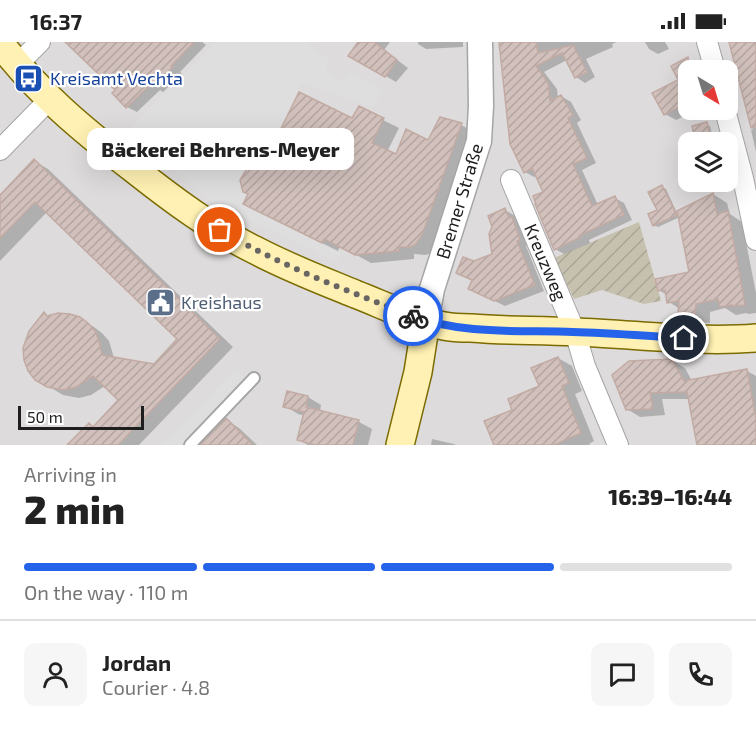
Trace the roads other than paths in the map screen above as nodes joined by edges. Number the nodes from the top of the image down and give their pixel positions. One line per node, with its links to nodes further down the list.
1 (40, 42): 6 (street)
2 (480, 42): 13 (street, Bremer Straße)
3 (707, 42): 5 (street)
4 (0, 43): 6 (main road)
5 (712, 60)
6 (17, 65): 7 (main road)
7 (49, 100): 9 (street); 13 (main road)
8 (729, 120): 10 (street)
9 (0, 150)
10 (749, 177): 12 (street)
11 (511, 180): 14 (street, Kreuzweg)
12 (756, 240)
13 (426, 321): 14 (main road); 18 (main road)
14 (575, 332): 15 (main road); 19 (street, Kreuzweg)
15 (756, 338)
16 (254, 378): 17 (lane)
17 (190, 445)
18 (399, 445)
19 (618, 445)

